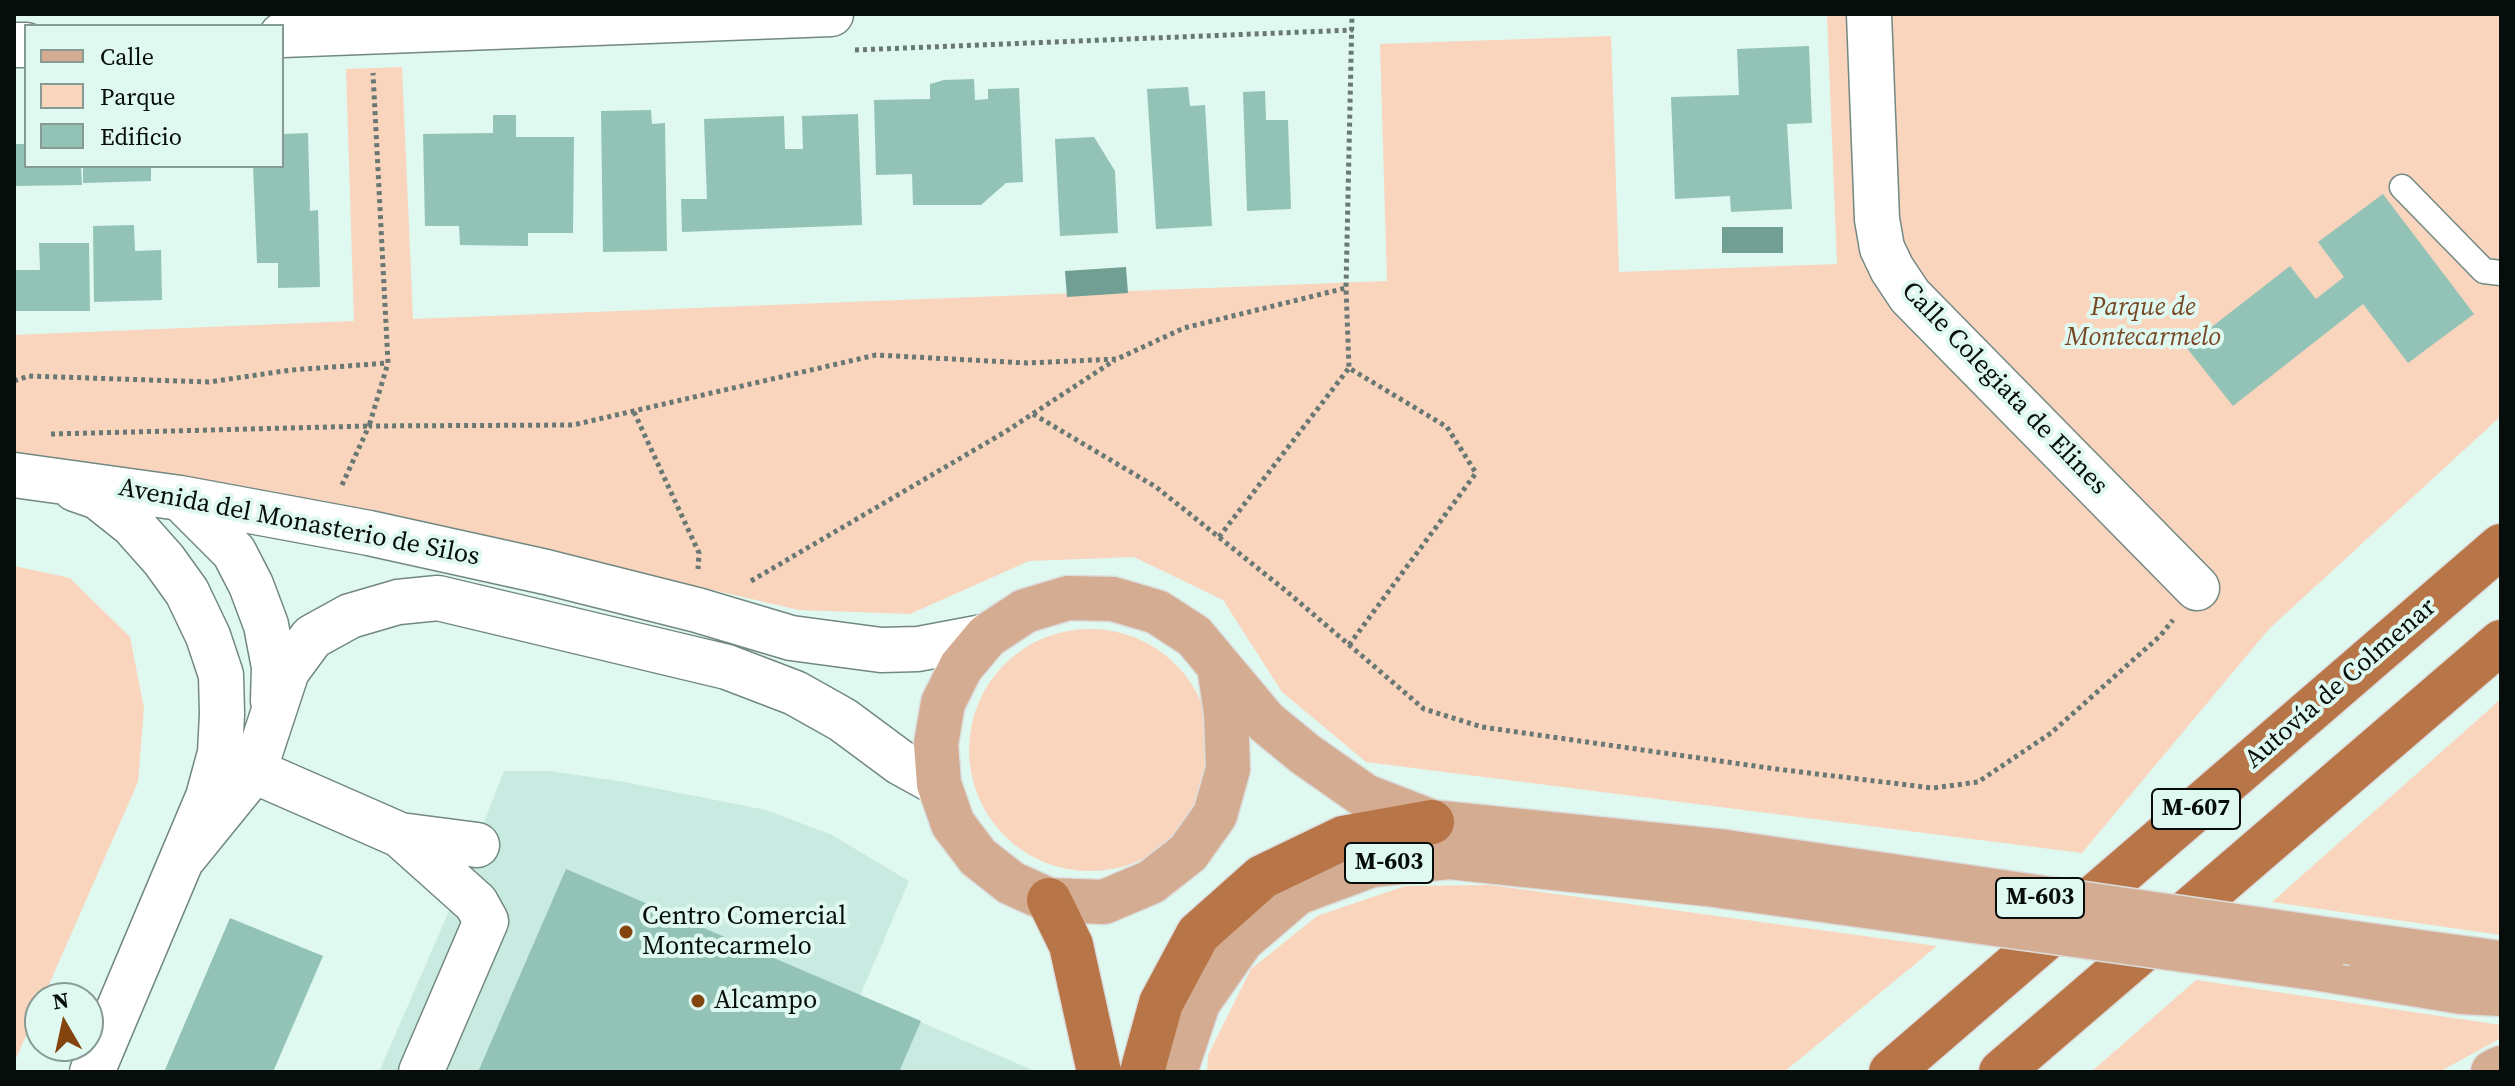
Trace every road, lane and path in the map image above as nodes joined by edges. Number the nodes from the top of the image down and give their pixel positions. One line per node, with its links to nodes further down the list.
1 (831, 14): 4 (street)
2 (1352, 14): 8 (path)
3 (1869, 14): 22 (street, Calle Colegiata de Elines)
4 (284, 35)
5 (373, 68): 10 (path)
6 (2402, 187): 7 (lane)
7 (2501, 273)
8 (1346, 288): 9 (path); 11 (path)
9 (1117, 359): 13 (path); 14 (path)
10 (388, 363): 12 (path); 15 (path)
11 (1349, 368): 20 (path); 26 (path)
12 (14, 381)
13 (634, 412): 15 (path); 23 (path)
14 (1033, 414): 20 (path); 23 (path)
15 (369, 426): 16 (path); 18 (path)
16 (45, 434)
17 (34, 478): 19 (street, Avenida del Monasterio de Silos); 34 (street, Avenida del Monasterio de Silos)
18 (339, 489)
19 (180, 498): 23 (street, Avenida del Monasterio de Silos); 28 (street)
20 (1219, 537): 26 (path)
21 (2501, 546): 46 (highway, Autovía de Colmenar / M-607)
22 (2197, 588): 26 (path)
23 (697, 610): 24 (street, Avenida del Monasterio de Silos)
24 (987, 636): 27 (main road); 30 (main road)
25 (2501, 642): 47 (highway, M-607)
26 (1349, 645)
27 (1219, 666): 31 (main road, M-603); 36 (main road)
28 (273, 706): 29 (street, Avenida del Monasterio de Silos); 30 (street, Avenida del Monasterio de Silos)
29 (254, 771): 32 (street); 34 (street, Avenida del Monasterio de Silos)
30 (939, 784): 36 (main road)
31 (1432, 822): 35 (main road, M-603); 44 (highway, M-603)
32 (400, 835): 33 (street); 42 (street)
33 (477, 845)
34 (185, 856): 41 (street, Avenida del Monasterio de Silos)
35 (1716, 868): 37 (main road, M-603, bridge); 45 (main road, M-603)
36 (1049, 900): 43 (highway)
37 (2337, 956): 38 (main road, M-603); 39 (main road, M-603)
38 (2501, 963)
39 (2501, 994)
40 (2501, 1068): 48 (main road)
41 (92, 1072)
42 (421, 1072)
43 (1099, 1072)
44 (1142, 1072)
45 (1175, 1072)
46 (1891, 1072)
47 (2001, 1072)
48 (2493, 1072)

